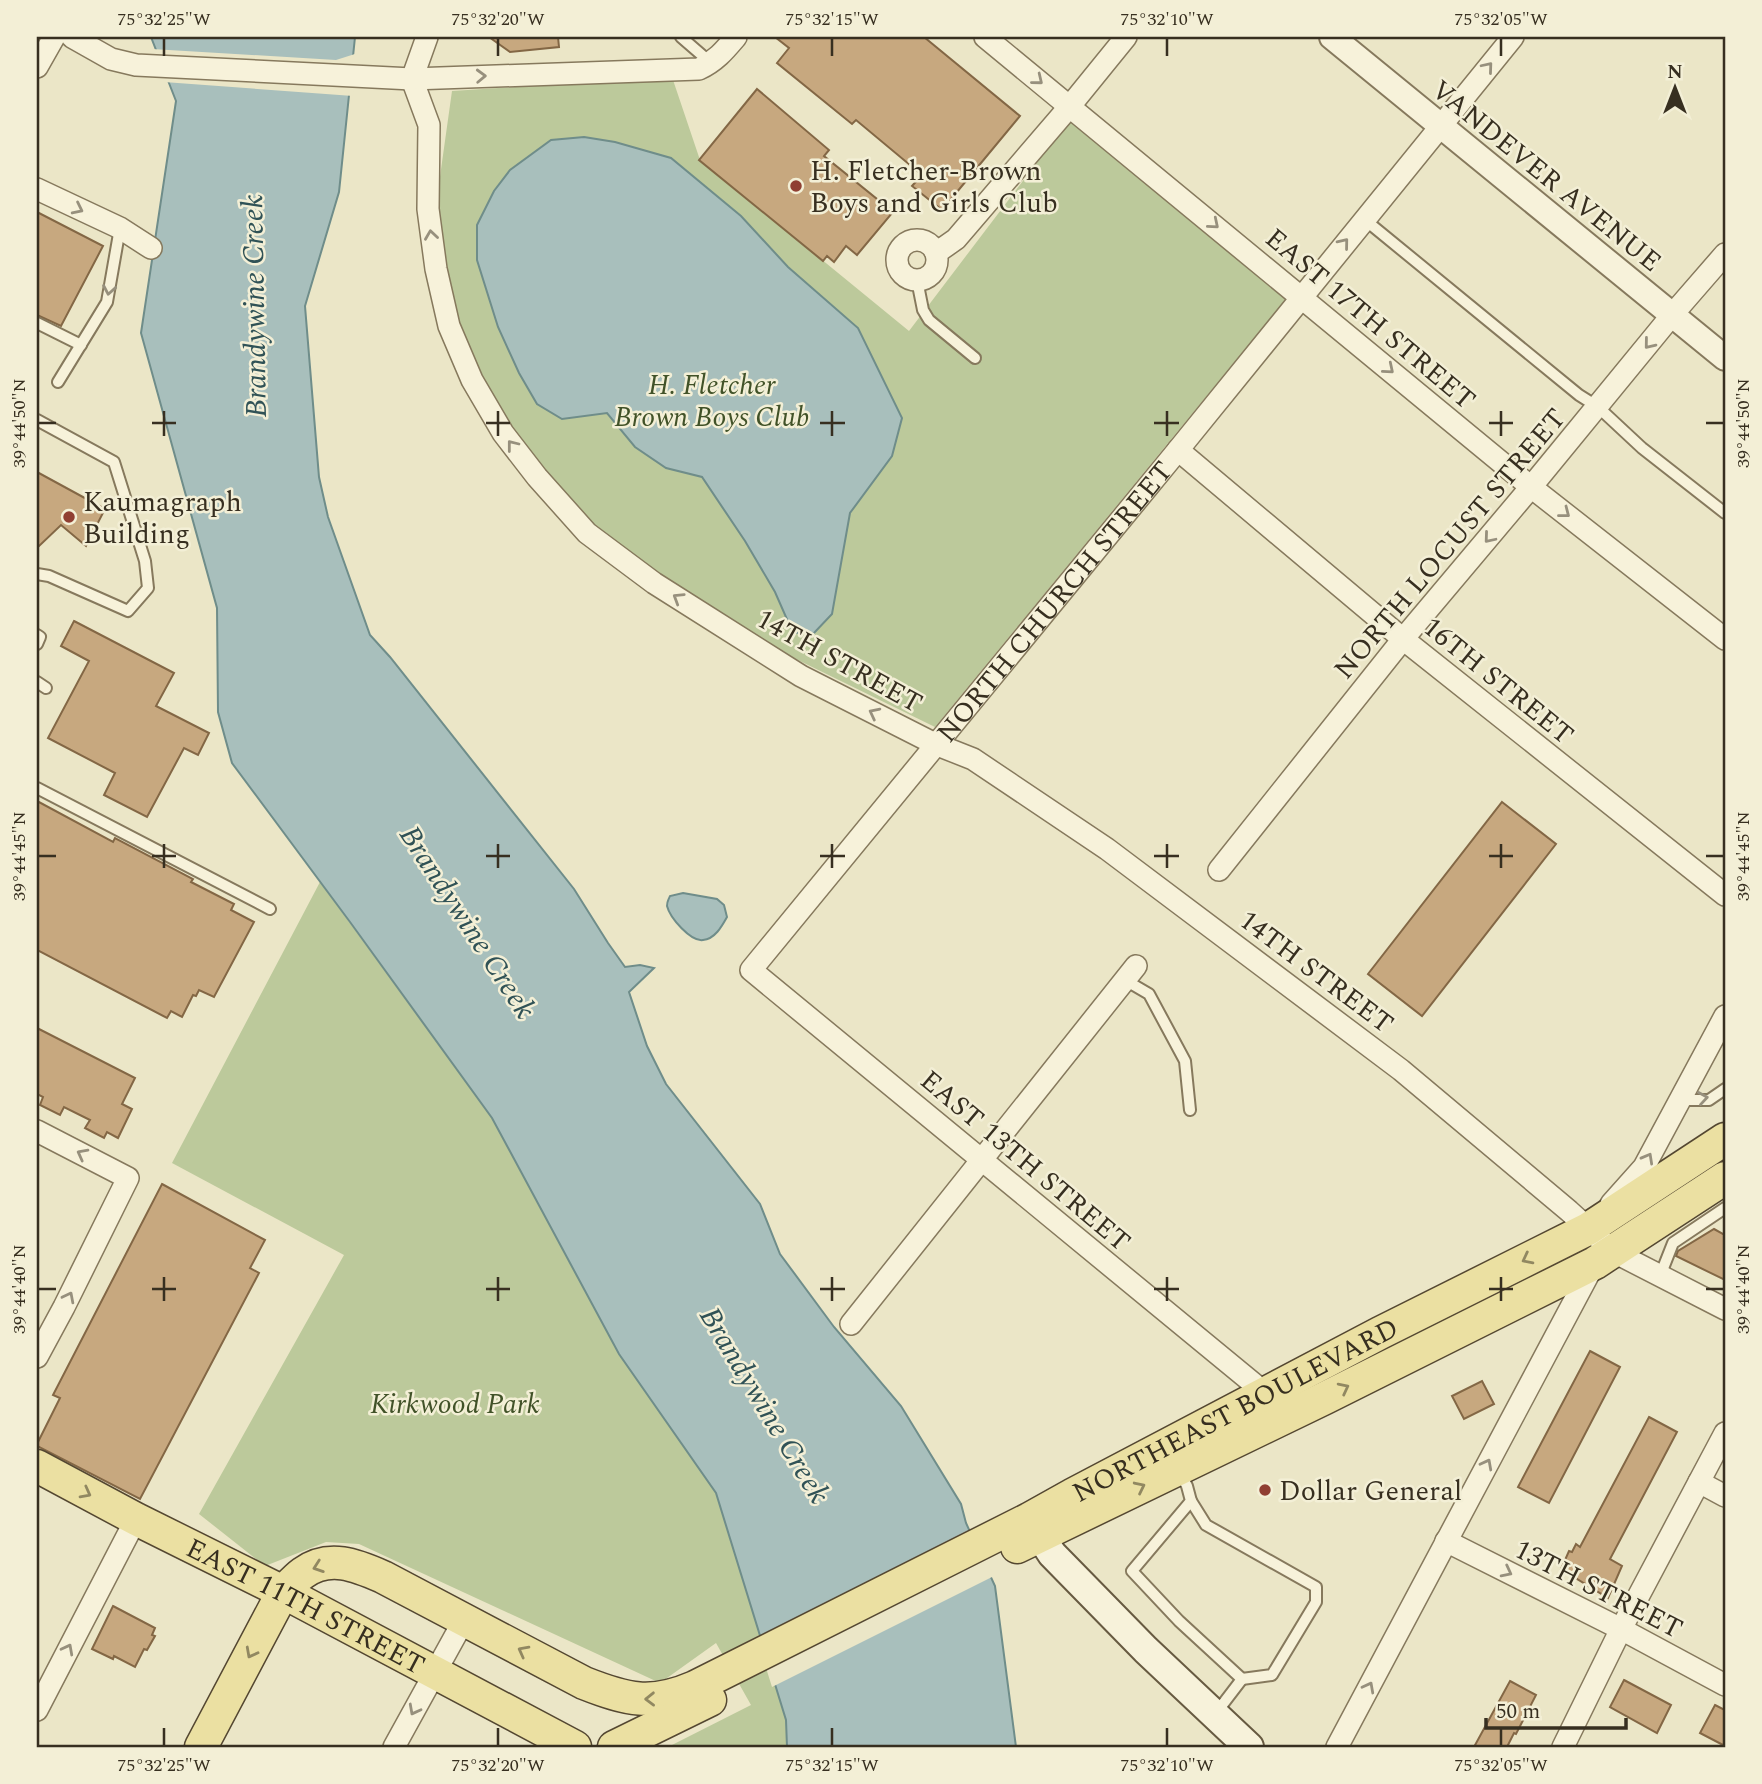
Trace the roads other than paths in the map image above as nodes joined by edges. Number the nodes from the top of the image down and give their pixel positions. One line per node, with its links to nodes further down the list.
1 (54, 37): 11 (street)
2 (72, 37): 12 (street)
3 (427, 37): 12 (street)
4 (681, 37): 10 (lane)
5 (736, 37): 10 (street)
6 (985, 37): 13 (street, EAST 17TH STREET, one-way to 13)
7 (1126, 37): 13 (street)
8 (1332, 37): 14 (street, VANDEVER AVENUE)
9 (1513, 37): 14 (street, NORTH CHURCH STREET, one-way to 9)
10 (712, 63): 12 (street, one-way to 10)
11 (37, 67)
12 (412, 79): 39 (street, 14TH STREET, one-way to 12)
13 (1070, 106): 19 (street); 22 (street, EAST 17TH STREET, one-way to 22)
14 (1439, 126): 16 (street, NORTH CHURCH STREET); 23 (street, VANDEVER AVENUE)
15 (37, 189): 17 (street, one-way to 17)
16 (1364, 219): 22 (street, NORTH CHURCH STREET, one-way to 16); 29 (lane)
17 (120, 229): 18 (street); 25 (lane, one-way to 25)
18 (150, 248)
19 (936, 253): 21 (street); 21 (street)
20 (1725, 254): 23 (street, NORTH LOCUST STREET)
21 (916, 280): 26 (lane)
22 (1301, 296): 31 (street, NORTH CHURCH STREET); 32 (street, EAST 17TH STREET, one-way to 32)
23 (1672, 315): 27 (street, VANDEVER AVENUE); 29 (street, NORTH LOCUST STREET, one-way to 29)
24 (37, 323): 25 (lane)
25 (81, 345): 28 (lane)
26 (975, 358)
27 (1725, 358)
28 (58, 383)
29 (1598, 407): 32 (street, NORTH LOCUST STREET); 33 (lane)
30 (37, 420): 34 (lane)
31 (1178, 450): 36 (street, 16TH STREET); 39 (street, NORTH CHURCH STREET)
32 (1531, 487): 36 (street, NORTH LOCUST STREET, one-way to 36); 37 (street, EAST 17TH STREET, one-way to 37)
33 (1725, 513)
34 (37, 573)
35 (37, 635): 38 (lane)
36 (1403, 639): 41 (street, NORTH LOCUST STREET); 42 (street, 16TH STREET)
37 (1725, 639)
38 (37, 644)
39 (935, 744): 44 (street, NORTH CHURCH STREET); 54 (street, 14TH STREET)
40 (37, 788): 43 (lane)
41 (1219, 870)
42 (1725, 895)
43 (270, 909)
44 (751, 970): 52 (street, EAST 13TH STREET)
45 (1131, 973): 49 (lane); 52 (street)
46 (1725, 1016): 48 (street)
47 (1725, 1089): 48 (lane, one-way to 47)
48 (1679, 1100): 54 (street, one-way to 48)
49 (1190, 1110)
50 (37, 1130): 60 (street, one-way to 50)
51 (1725, 1139): 54 (main road, NORTHEAST BOULEVARD)
52 (982, 1160): 59 (street); 61 (street, EAST 13TH STREET)
53 (1720, 1196): 55 (main road, NORTHEAST BOULEVARD)
54 (1579, 1220): 56 (street, 14TH STREET); 61 (main road, NORTHEAST BOULEVARD, one-way to 61)
55 (1666, 1233): 56 (main road, NORTHEAST BOULEVARD); 57 (lane)
56 (1604, 1257): 57 (street, 14TH STREET); 64 (main road, NORTHEAST BOULEVARD, one-way to 56); 70 (street, one-way to 56)
57 (1660, 1276): 58 (street, 14TH STREET)
58 (1725, 1309)
59 (851, 1324)
60 (37, 1357)
61 (1265, 1394): 69 (main road, NORTHEAST BOULEVARD)
62 (1725, 1433): 65 (street)
63 (37, 1466): 68 (main road, EAST 11TH STREET, one-way to 68)
64 (1177, 1469): 67 (lane); 69 (main road, NORTHEAST BOULEVARD, one-way to 64)
65 (1699, 1482): 66 (street); 73 (street)
66 (1725, 1496)
67 (1191, 1501): 76 (lane); 76 (lane)
68 (136, 1520): 71 (main road, EAST 11TH STREET); 78 (street, one-way to 68)
69 (1035, 1528): 75 (main road, NORTHEAST BOULEVARD); 79 (main road)
70 (1446, 1541): 73 (street, 13TH STREET, one-way to 73); 85 (street, one-way to 70)
71 (283, 1592): 72 (main road, one-way to 71); 74 (main road, EAST 11TH STREET); 80 (main road, one-way to 80)
72 (464, 1620): 74 (street); 75 (main road, one-way to 72)
73 (1621, 1629): 77 (street, 13TH STREET); 86 (street)
74 (433, 1672): 81 (street, one-way to 81); 82 (main road, EAST 11TH STREET)
75 (740, 1674): 83 (main road)
76 (1242, 1679): 79 (lane)
77 (1725, 1685)
78 (37, 1710)
79 (1216, 1714): 84 (main road)
80 (201, 1747)
81 (394, 1747)
82 (575, 1747)
83 (614, 1747)
84 (1249, 1747)
85 (1337, 1747)
86 (1563, 1747)

